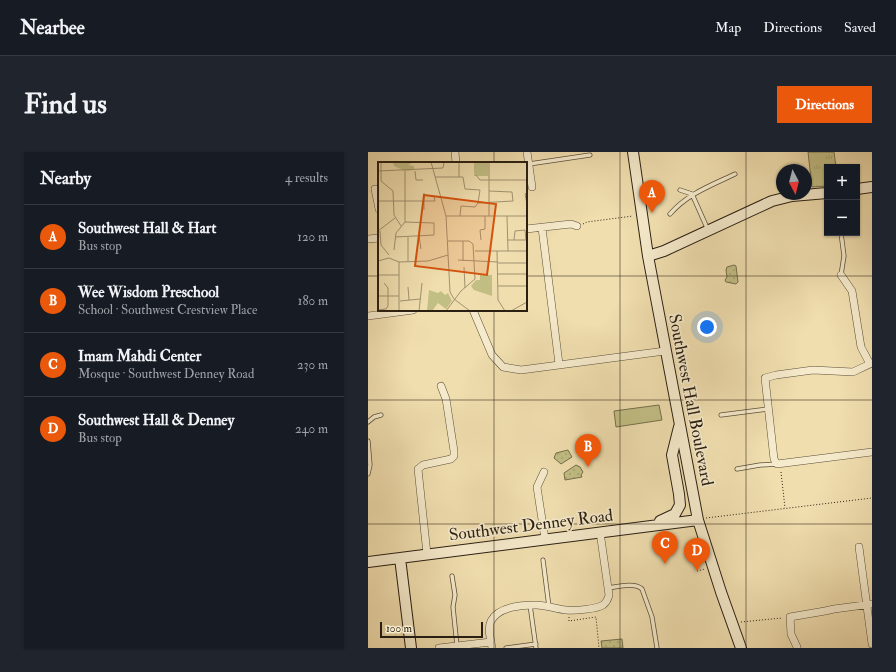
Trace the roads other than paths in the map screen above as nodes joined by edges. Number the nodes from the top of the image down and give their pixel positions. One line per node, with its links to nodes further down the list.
1 (455, 152): 5 (street)
2 (527, 152): 6 (street)
3 (633, 152): 24 (street, Southwest Hall Boulevard)
4 (590, 155): 6 (lane)
5 (456, 162)
6 (529, 164): 8 (street)
7 (735, 174): 14 (lane)
8 (532, 186)
9 (872, 187): 11 (street)
10 (376, 189): 15 (street)
11 (860, 189)
12 (680, 190): 14 (lane)
13 (824, 193): 20 (street)
14 (692, 194): 16 (lane); 20 (lane)
15 (378, 202)
16 (670, 214)
17 (577, 226): 18 (street)
18 (542, 228): 19 (street); 30 (street)
19 (527, 229)
20 (709, 231): 24 (street)
21 (841, 236): 25 (lane)
22 (378, 238): 23 (street)
23 (368, 240)
24 (648, 256): 29 (street, Southwest Hall Boulevard)
25 (841, 275): 31 (street)
26 (393, 311): 28 (street)
27 (473, 311): 30 (street)
28 (368, 316)
29 (665, 351): 30 (street); 37 (street, Southwest Hall Boulevard)
30 (559, 364)
31 (871, 364): 33 (street)
32 (441, 386): 49 (street)
33 (768, 409): 34 (lane); 40 (street)
34 (721, 415)
35 (381, 416): 36 (lane)
36 (368, 422)
37 (680, 425): 44 (street, Southwest Hall Boulevard); 45 (street)
38 (368, 441): 43 (lane)
39 (872, 452): 40 (street)
40 (777, 464): 41 (lane)
41 (737, 469)
42 (544, 472): 47 (street)
43 (368, 474)
44 (698, 520): 45 (street, Southwest Denney Road); 67 (street, Southwest Hall Boulevard)
45 (647, 526): 46 (street, Southwest Denney Road)
46 (600, 532): 47 (street, Southwest Denney Road); 54 (street)
47 (545, 540): 49 (street, Southwest Denney Road)
48 (859, 547): 55 (street)
49 (427, 554): 50 (street, Southwest Denney Road)
50 (400, 558): 52 (street, Southwest Denney Road); 63 (street)
51 (543, 560): 57 (lane)
52 (368, 562)
53 (452, 576): 61 (lane)
54 (608, 588): 57 (street); 66 (lane)
55 (870, 605): 58 (street); 62 (street)
56 (530, 606): 57 (street); 59 (street); 60 (lane)
57 (549, 607)
58 (872, 644)
59 (492, 645): 61 (street)
60 (536, 646): 65 (lane)
61 (456, 647): 64 (street)
62 (797, 647)
63 (412, 648)
64 (439, 648)
65 (506, 648)
66 (657, 648)
67 (741, 648)

